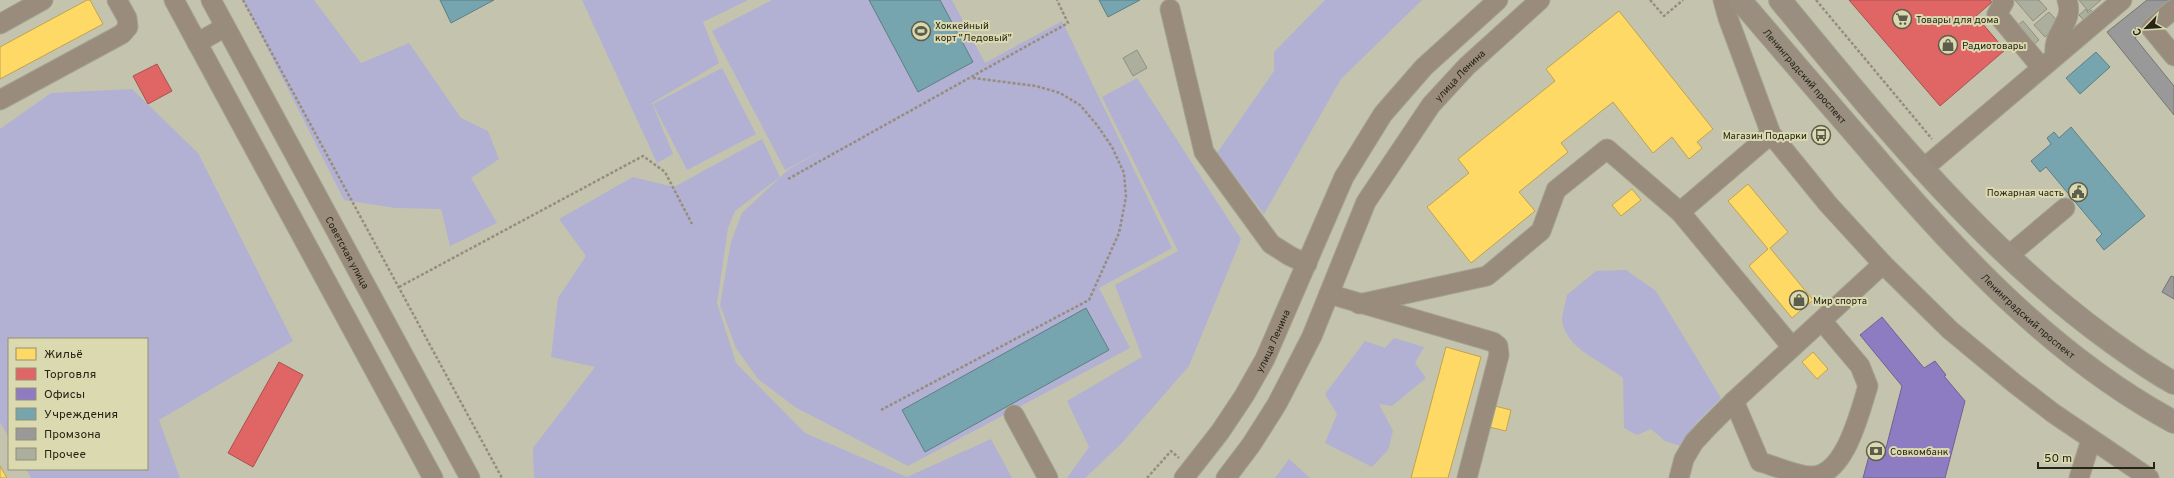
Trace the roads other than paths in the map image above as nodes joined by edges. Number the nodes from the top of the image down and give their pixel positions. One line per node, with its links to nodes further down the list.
1 (43, 0): 15 (street)
2 (117, 0): 21 (street)
3 (174, 0): 17 (street)
4 (211, 0): 16 (street, Советская улица)
5 (1498, 0): 25 (street, улица Ленина)
6 (1540, 0): 26 (street, улица Ленина)
7 (1723, 0): 22 (street)
8 (1740, 0): 24 (main road, Ленинградский проспект)
9 (1780, 0): 23 (main road)
10 (2002, 0): 20 (street)
11 (2067, 0): 18 (street)
12 (2122, 0): 18 (street)
13 (1170, 9): 30 (street)
14 (2174, 9): 19 (street)
15 (0, 24)
16 (225, 27): 17 (street); 43 (street, Советская улица)
17 (197, 43): 42 (street)
18 (2055, 55): 20 (street)
19 (2174, 56)
20 (2041, 67): 23 (street)
21 (0, 100)
22 (1771, 134): 28 (street); 31 (street)
23 (1924, 168): 24 (main road); 29 (main road)
24 (1901, 188): 39 (main road, Ленинградский проспект)
25 (1338, 189): 26 (street); 30 (street, улица Ленина)
26 (1366, 202): 32 (street, улица Ленина)
27 (2065, 208): 29 (street)
28 (1680, 212): 33 (street); 35 (street)
29 (2008, 256): 36 (main road)
30 (1307, 264): 45 (street, улица Ленина)
31 (1883, 264): 34 (street); 40 (street)
32 (1329, 294): 33 (street); 46 (street, улица Ленина)
33 (1359, 304): 47 (street)
34 (1822, 321): 35 (street); 41 (street)
35 (1792, 347): 37 (street)
36 (2174, 383)
37 (1734, 401): 41 (street); 48 (street)
38 (1014, 415): 44 (street)
39 (2174, 422)
40 (2091, 440): 49 (street); 50 (street)
41 (1760, 470)
42 (433, 478)
43 (470, 478)
44 (1048, 478)
45 (1184, 478)
46 (1226, 478)
47 (1467, 478)
48 (1679, 478)
49 (2080, 478)
50 (2149, 478)

